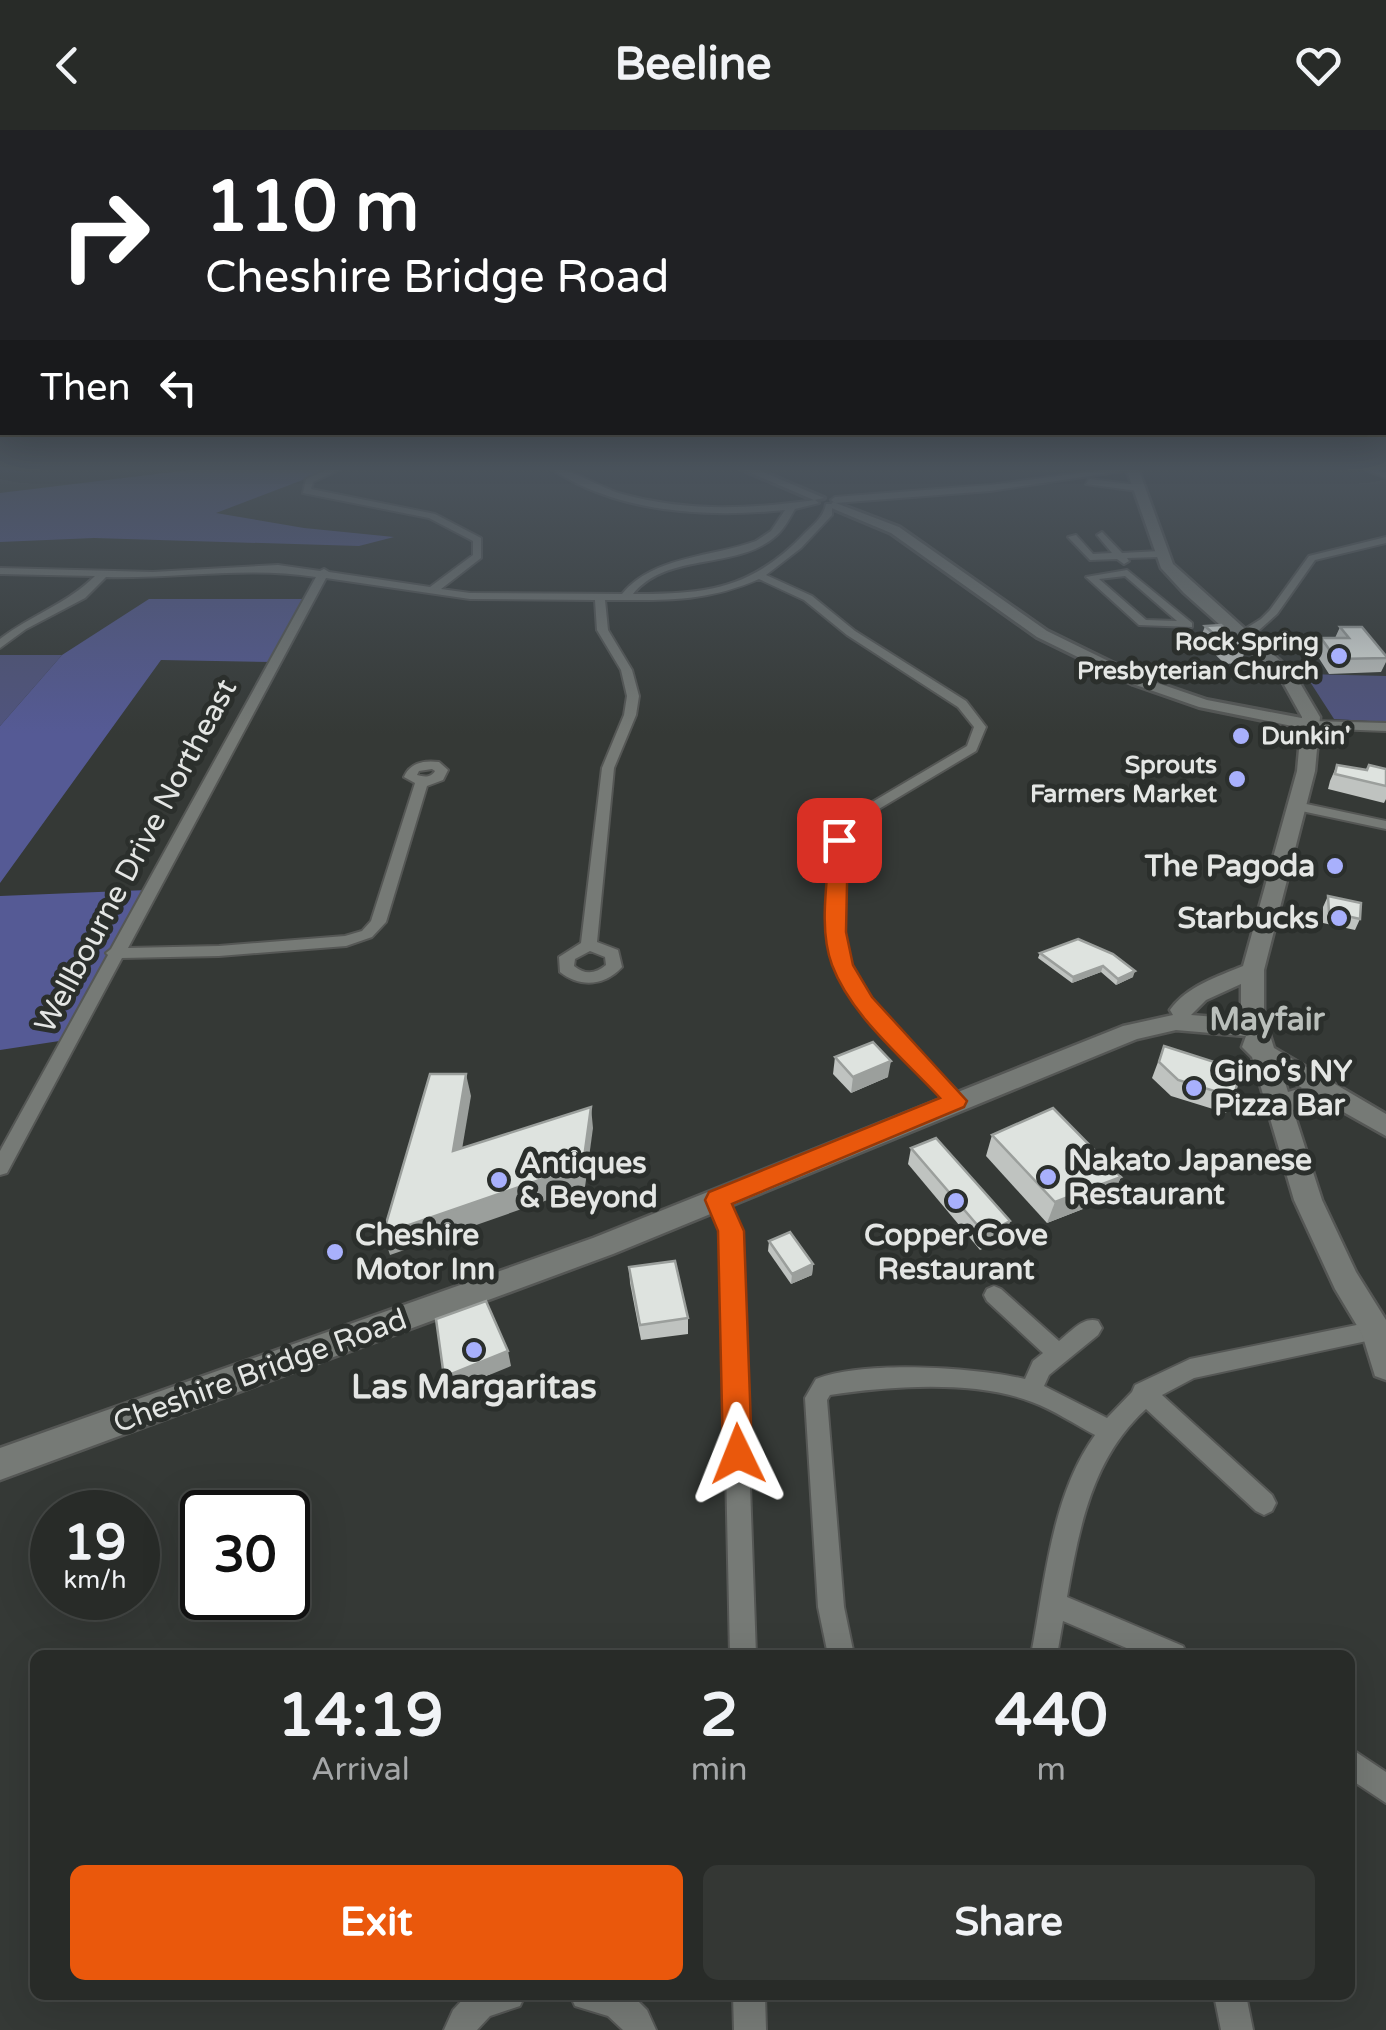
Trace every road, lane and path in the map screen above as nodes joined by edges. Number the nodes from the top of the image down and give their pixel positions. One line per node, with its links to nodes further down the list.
1 (1120, 556): 11 (street)
2 (477, 557): 13 (street)
3 (707, 557): 15 (street)
4 (781, 557): 12 (street)
5 (931, 557): 18 (street)
6 (1162, 557): 16 (main road)
7 (1317, 557): 16 (street)
8 (0, 571): 10 (street)
9 (324, 572): 10 (street); 13 (street); 24 (street, Wellbourne Drive Northeast)
10 (104, 573): 17 (street)
11 (1127, 573): 11 (street)
12 (759, 574): 15 (street); 29 (street)
13 (433, 590): 14 (street)
14 (600, 597): 15 (street); 23 (street)
15 (624, 598)
16 (1242, 634): 18 (main road)
17 (0, 645)
18 (1312, 725): 19 (street); 21 (main road)
19 (1386, 726)
20 (422, 781): 24 (street)
21 (1297, 806): 22 (street); 25 (main road)
22 (1386, 825)
23 (589, 945)
24 (114, 954): 32 (street, Wellbourne Drive Northeast)
25 (1253, 970): 26 (main road); 27 (main road)
26 (1188, 1016): 27 (main road); 29 (main road, Cheshire Bridge Road)
27 (1255, 1031): 28 (main road); 30 (main road)
28 (1339, 1096): 30 (main road); 31 (main road)
29 (956, 1101): 33 (main road, Cheshire Bridge Road)
30 (1278, 1108): 36 (main road)
31 (1386, 1126)
32 (0, 1168)
33 (718, 1200): 42 (main road, Cheshire Bridge Road); 45 (street)
34 (994, 1295): 37 (street)
35 (1091, 1328): 37 (street)
36 (1381, 1335): 38 (main road); 40 (street)
37 (1058, 1354): 39 (street)
38 (1386, 1366)
39 (1030, 1391): 41 (street); 46 (street)
40 (1144, 1392): 41 (street); 43 (street)
41 (1108, 1430): 44 (street)
42 (0, 1464)
43 (1264, 1503)
44 (1054, 1604): 47 (street); 48 (street)
45 (743, 1650)
46 (840, 1650)
47 (1045, 1650)
48 (1157, 1650)
49 (1355, 1766): 50 (street)
50 (1386, 1788)
51 (484, 2000): 55 (street)
52 (614, 2000): 56 (street)
53 (749, 2000): 57 (street)
54 (1231, 2000): 58 (street)
55 (460, 2030)
56 (640, 2030)
57 (750, 2030)
58 (1237, 2030)

